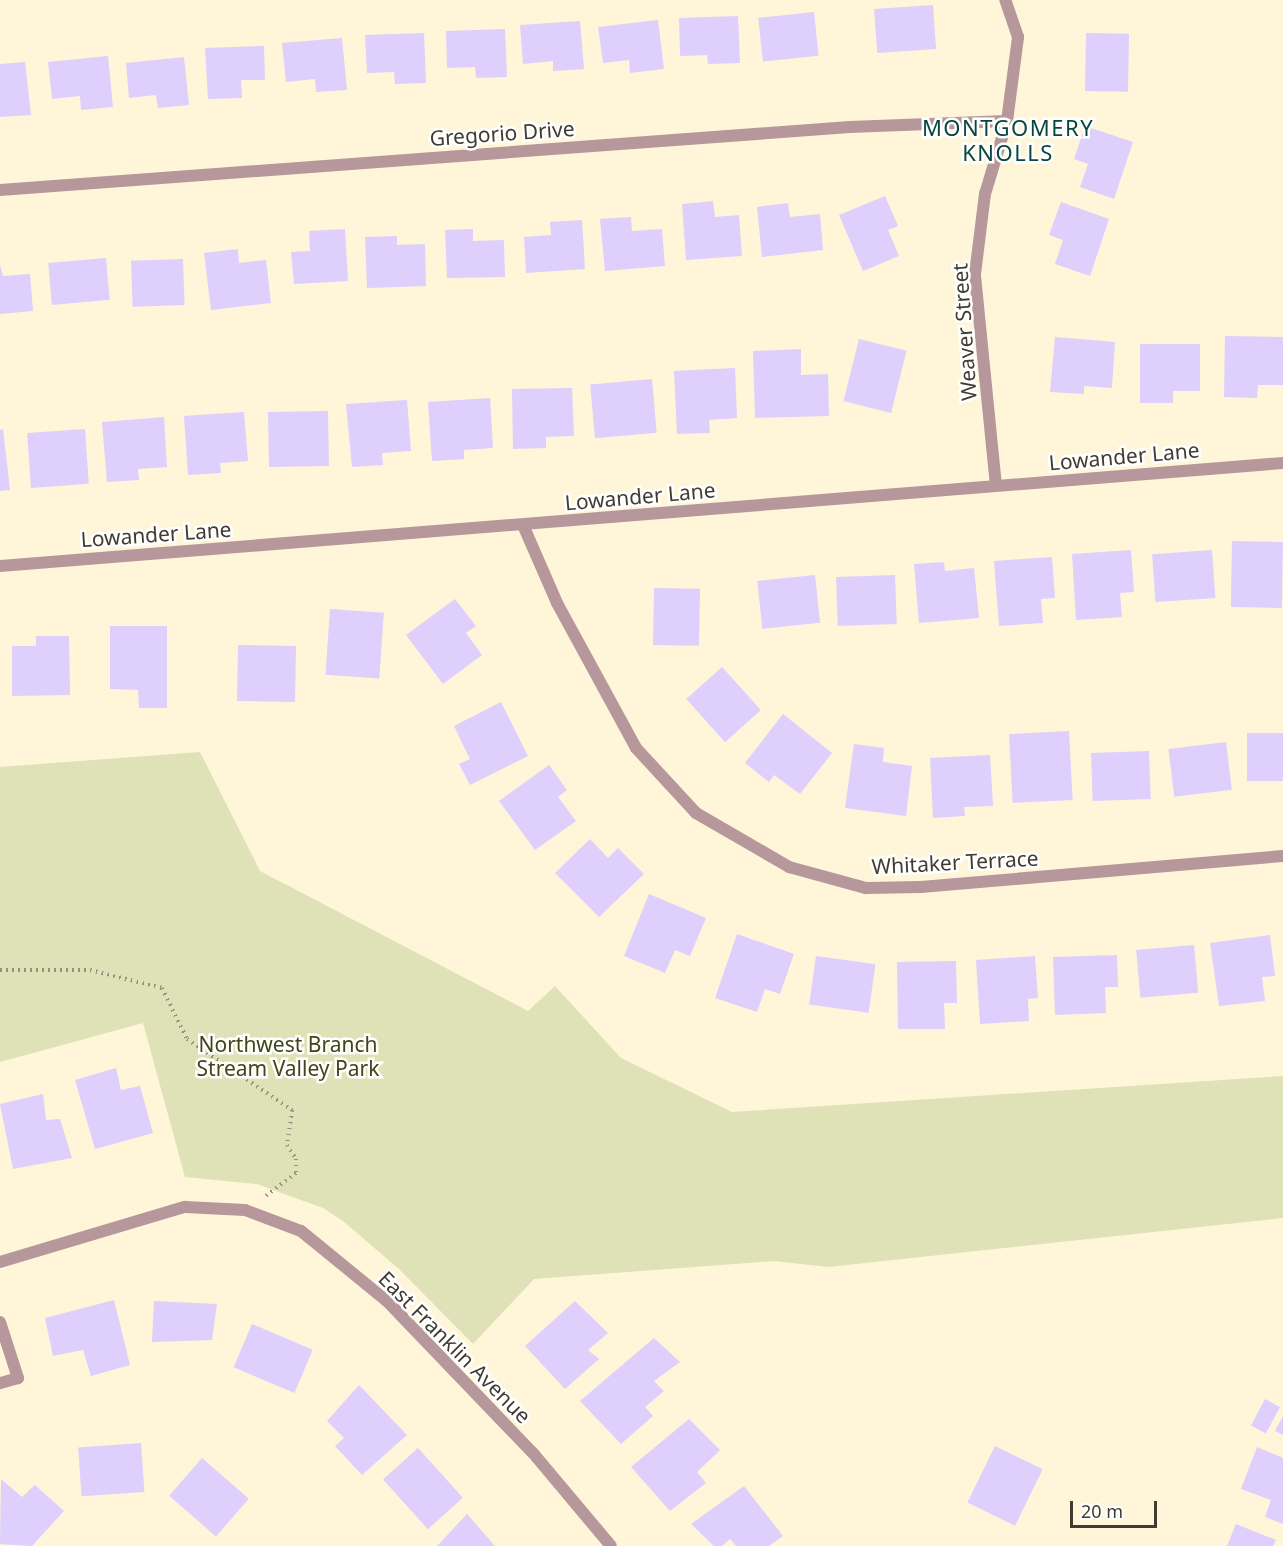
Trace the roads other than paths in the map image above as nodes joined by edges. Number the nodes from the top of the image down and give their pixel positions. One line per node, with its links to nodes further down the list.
1 (1005, 0): 2 (street, Weaver Street)
2 (1007, 121): 3 (street, Gregorio Drive); 5 (street, Weaver Street)
3 (0, 190)
4 (1283, 463): 5 (street, Lowander Lane)
5 (996, 486): 6 (street, Lowander Lane)
6 (523, 525): 7 (street, Lowander Lane); 8 (street, Whitaker Terrace)
7 (0, 566)
8 (1283, 856)
9 (0, 1262): 12 (street, East Franklin Avenue)
10 (0, 1322): 11 (street)
11 (0, 1383)
12 (611, 1546)

